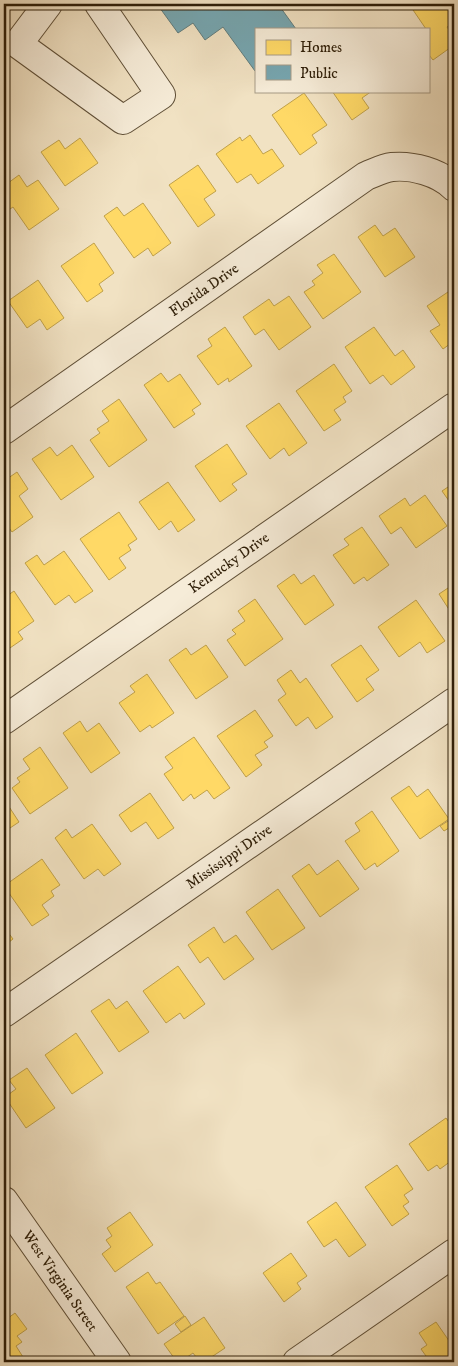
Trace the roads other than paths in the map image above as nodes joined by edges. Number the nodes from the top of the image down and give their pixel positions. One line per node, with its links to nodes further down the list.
1 (48, 4): 2 (street)
2 (99, 4)
3 (454, 187): 5 (street, Florida Drive)
4 (454, 407): 7 (street, Kentucky Drive)
5 (4, 430)
6 (454, 702): 8 (street, Mississippi Drive)
7 (4, 720)
8 (4, 1013)
9 (4, 1201): 11 (street, West Virginia Street)
10 (454, 1253): 12 (street)
11 (117, 1362)
12 (296, 1362)

